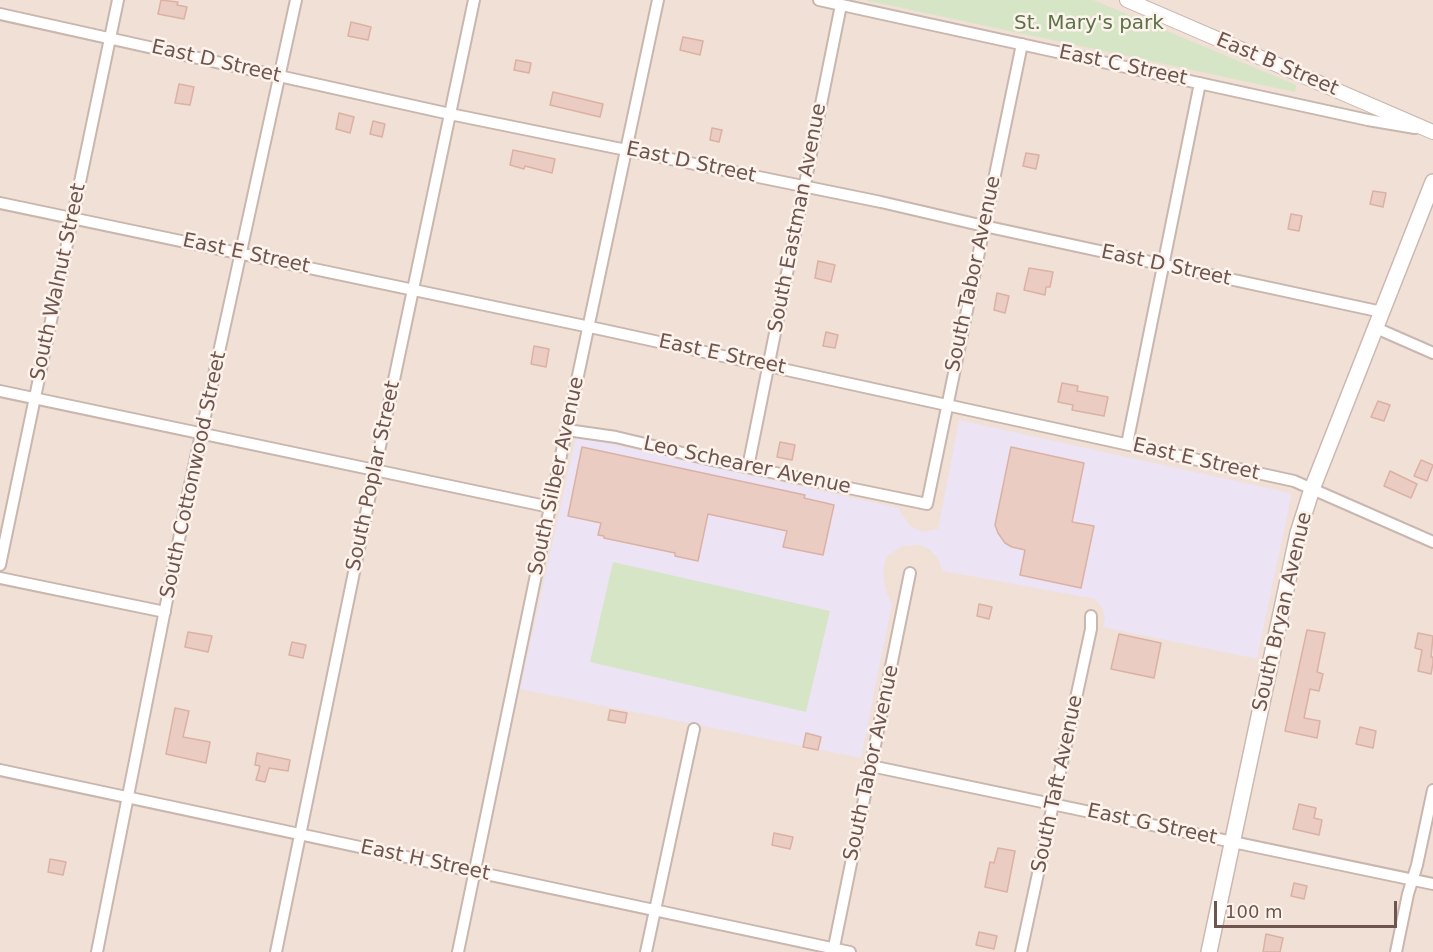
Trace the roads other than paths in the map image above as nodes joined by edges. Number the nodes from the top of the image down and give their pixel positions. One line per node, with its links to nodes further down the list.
1 (118, 0): 9 (street, South Walnut Street)
2 (296, 0): 11 (street, South Cottonwood Street)
3 (474, 0): 13 (street, South Poplar Street)
4 (658, 0): 15 (street, South Silber Avenue)
5 (819, 0): 7 (street, East C Street)
6 (1127, 0): 14 (street, East B Street)
7 (841, 4): 10 (street, East C Street); 17 (street, South Eastman Avenue)
8 (0, 14): 9 (street, East D Street)
9 (110, 38): 11 (street, East D Street); 19 (street, South Walnut Street)
10 (1022, 44): 12 (street, East C Street); 20 (street, South Tabor Avenue)
11 (280, 76): 13 (street, East D Street); 21 (street, South Cottonwood Street)
12 (1200, 83): 14 (street, East C Street); 22 (street)
13 (450, 114): 15 (street, East D Street); 23 (street, South Poplar Street)
14 (1430, 131)
15 (626, 150): 17 (street, East D Street); 25 (street, South Silber Avenue)
16 (1433, 182): 24 (main road, South Bryan Avenue)
17 (805, 186): 20 (street, East D Street); 28 (street, South Eastman Avenue)
18 (0, 203): 19 (street, East E Street)
19 (72, 218): 21 (street, East E Street); 30 (street, South Walnut Street)
20 (984, 226): 22 (street, East D Street); 31 (street, South Tabor Avenue)
21 (242, 253): 23 (street, East E Street); 33 (street, South Cottonwood Street)
22 (1163, 266): 24 (street, East D Street); 34 (street)
23 (413, 289): 25 (street, East E Street); 36 (street, South Poplar Street)
24 (1382, 312): 26 (main road, South Bryan Avenue)
25 (589, 326): 28 (street, East E Street); 32 (street, South Silber Avenue)
26 (1376, 328): 27 (street); 37 (main road, South Bryan Avenue)
27 (1433, 353)
28 (768, 365): 31 (street, East E Street); 35 (street, South Eastman Avenue)
29 (0, 391): 30 (street)
30 (35, 399): 33 (street); 41 (street, South Walnut Street)
31 (947, 404): 34 (street, East E Street); 38 (street, South Tabor Avenue)
32 (567, 430): 35 (street, Leo Schearer Avenue); 39 (street, South Silber Avenue)
33 (202, 434): 36 (street); 44 (street, South Cottonwood Street)
34 (1127, 444): 37 (street, East E Street)
35 (748, 467): 38 (street, Leo Schearer Avenue)
36 (375, 470): 39 (street); 52 (street, South Poplar Street)
37 (1312, 489): 40 (street, East E Street); 53 (main road, South Bryan Avenue)
38 (927, 504)
39 (550, 507): 54 (street, South Silber Avenue)
40 (1433, 542)
41 (0, 565)
42 (910, 573): 47 (street, South Tabor Avenue)
43 (0, 578): 44 (street)
44 (165, 612): 50 (street, South Cottonwood Street)
45 (1091, 616): 51 (street, South Taft Avenue)
46 (694, 729): 57 (street)
47 (871, 766): 51 (street, East G Street); 58 (street, South Tabor Avenue)
48 (0, 770): 50 (street, East H Street)
49 (1433, 790): 55 (street)
50 (128, 797): 52 (street, East H Street); 59 (street, South Cottonwood Street)
51 (1054, 804): 53 (street, East G Street); 64 (street, South Taft Avenue)
52 (301, 834): 54 (street, East H Street); 60 (street, South Poplar Street)
53 (1233, 842): 55 (street, East G Street); 65 (main road, South Bryan Avenue)
54 (475, 872): 57 (street, East H Street); 61 (street, South Silber Avenue)
55 (1413, 880): 56 (street, East G Street); 66 (street)
56 (1433, 884)
57 (655, 910): 58 (street, East H Street); 62 (street)
58 (833, 950): 63 (street, East H Street)
59 (98, 952)
60 (276, 952)
61 (458, 952)
62 (646, 952)
63 (850, 952)
64 (1021, 952)
65 (1209, 952)
66 (1396, 952)

